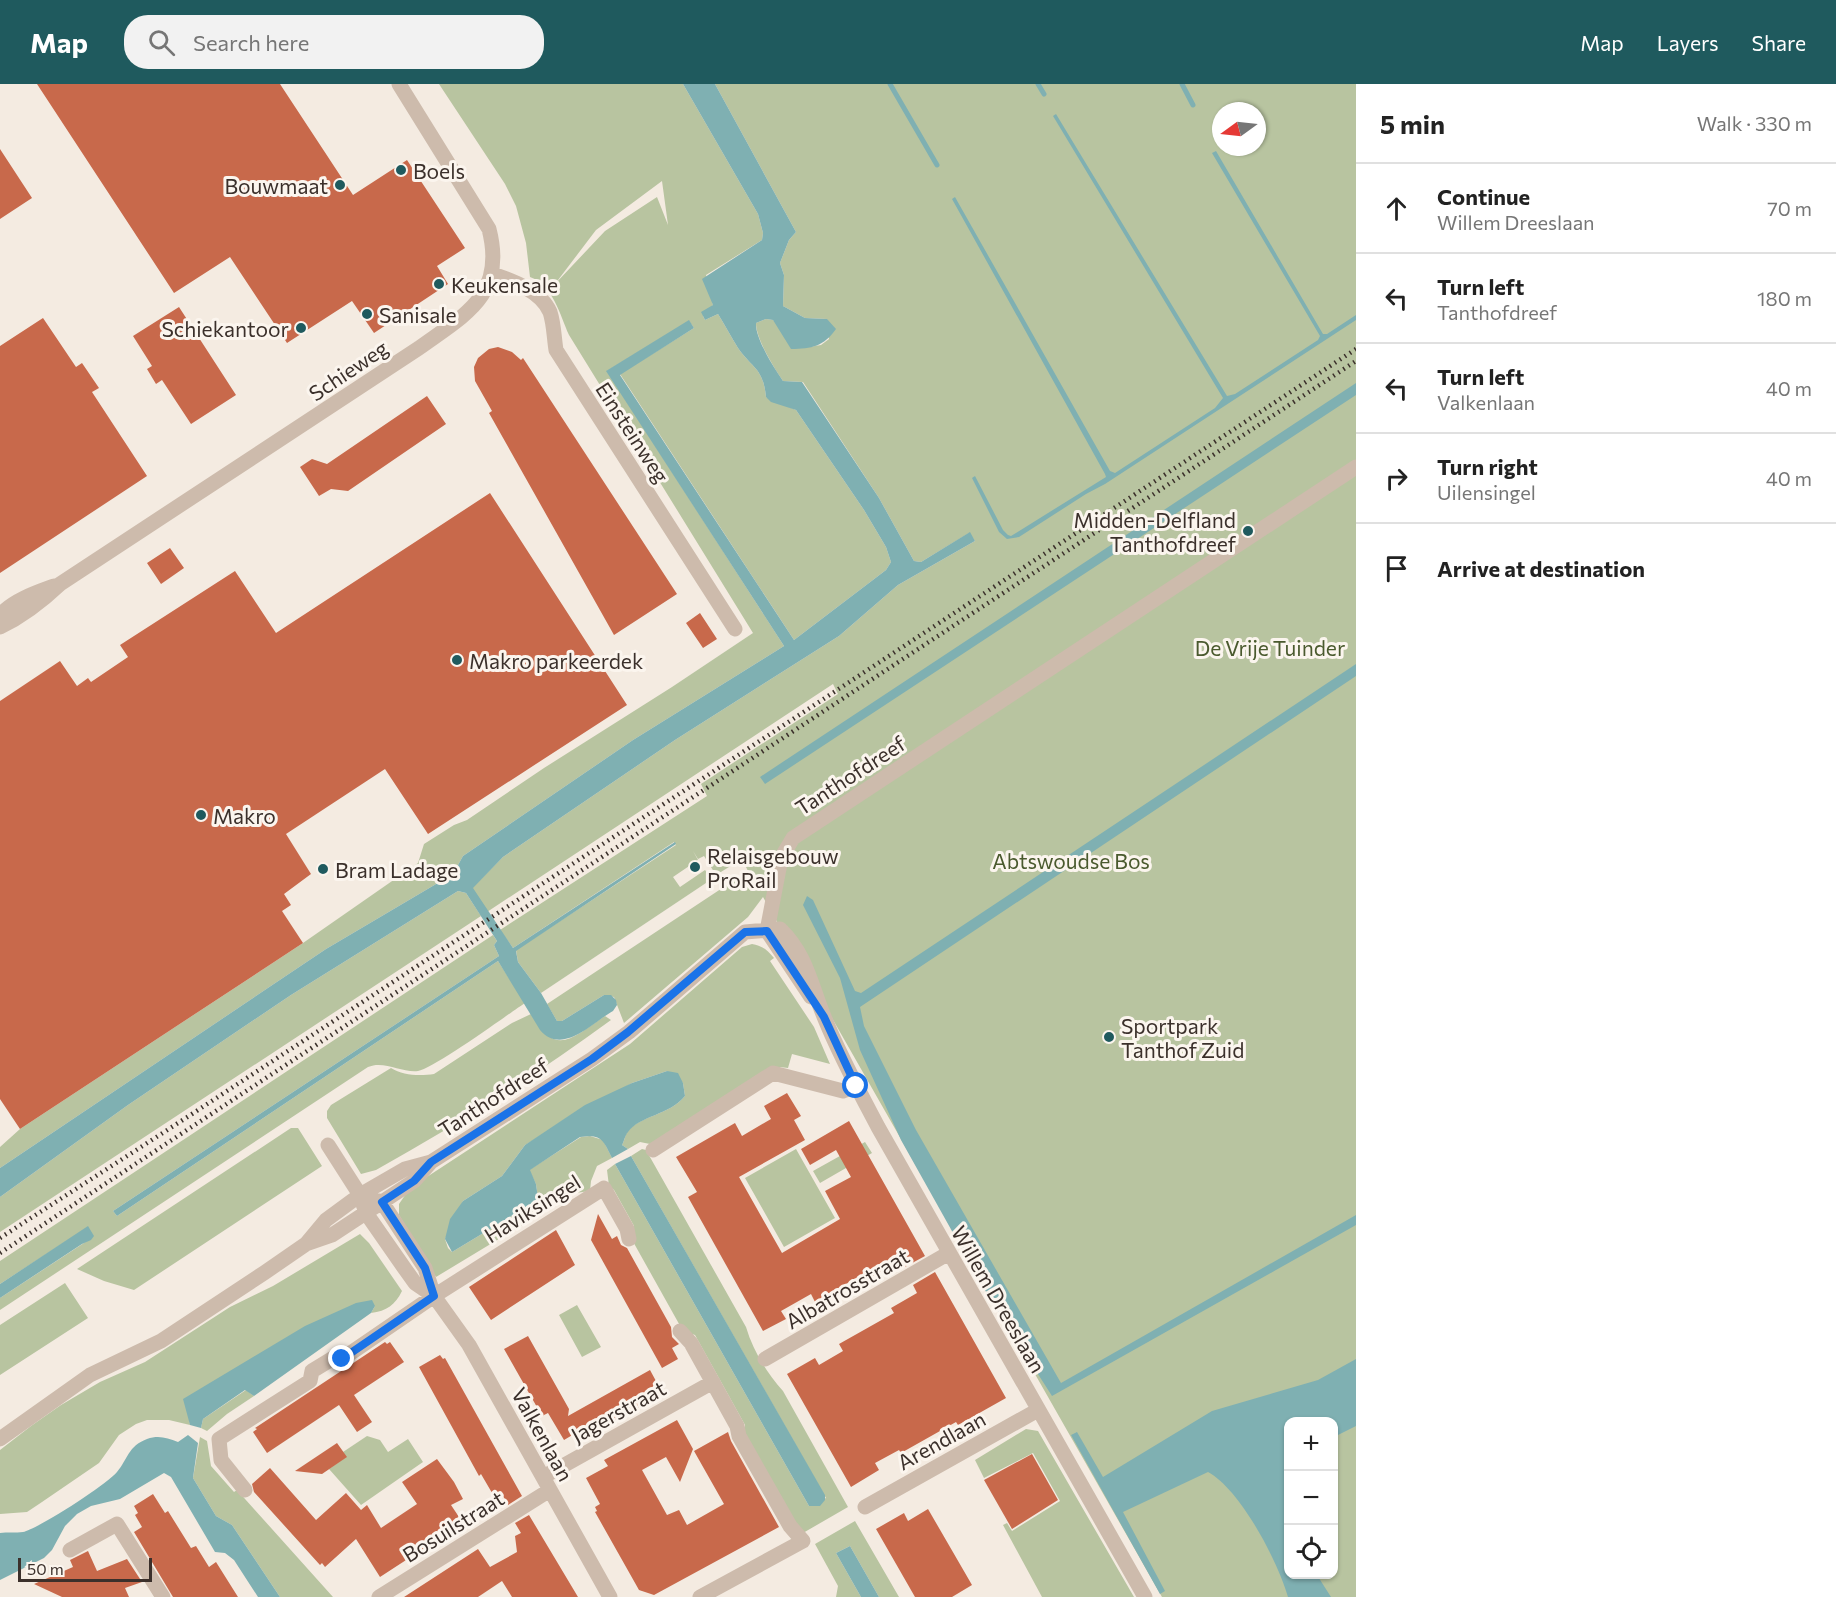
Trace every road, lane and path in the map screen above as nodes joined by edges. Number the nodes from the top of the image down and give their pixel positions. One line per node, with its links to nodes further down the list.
1 (399, 84): 2 (street, Schieweg)
2 (493, 274): 4 (street, Schieweg); 7 (street, Einsteinweg)
3 (1356, 467): 8 (street, Tanthofdreef)
4 (60, 584): 5 (street, Schieweg); 6 (street, Schieweg)
5 (0, 615)
6 (0, 627)
7 (735, 629)
8 (767, 931): 9 (street, Willem Dreeslaan); 12 (street, Tanthofdreef)
9 (856, 1086): 11 (street); 18 (street, Willem Dreeslaan)
10 (328, 1145): 13 (street, Valkenlaan)
11 (653, 1150)
12 (431, 1162): 13 (street, Tanthofdreef); 14 (street, Tanthofdreef)
13 (360, 1195): 14 (street); 15 (street, Valkenlaan); 17 (street, Tanthofdreef)
14 (382, 1202): 15 (street, Tanthofdreef); 19 (street, Valkenlaan)
15 (366, 1213): 17 (street, Tanthofdreef); 19 (street, Valkenlaan)
16 (629, 1239): 19 (street, Haviksingel)
17 (306, 1244): 24 (street, Tanthofdreef)
18 (949, 1253): 21 (street, Albatrosstraat); 23 (street, Willem Dreeslaan)
19 (434, 1296): 25 (street, Valkenlaan); 26 (street)
20 (680, 1331): 22 (street)
21 (765, 1359)
22 (713, 1382): 25 (street, Jagerstraat); 32 (street)
23 (1038, 1410): 27 (street, Arendlaan); 33 (street, Willem Dreeslaan)
24 (0, 1439)
25 (546, 1483): 30 (street, Bosuilstraat); 31 (street, Valkenlaan)
26 (245, 1490)
27 (865, 1507)
28 (70, 1550): 29 (street)
29 (163, 1597)
30 (379, 1597)
31 (610, 1597)
32 (700, 1597)
33 (1144, 1597)

